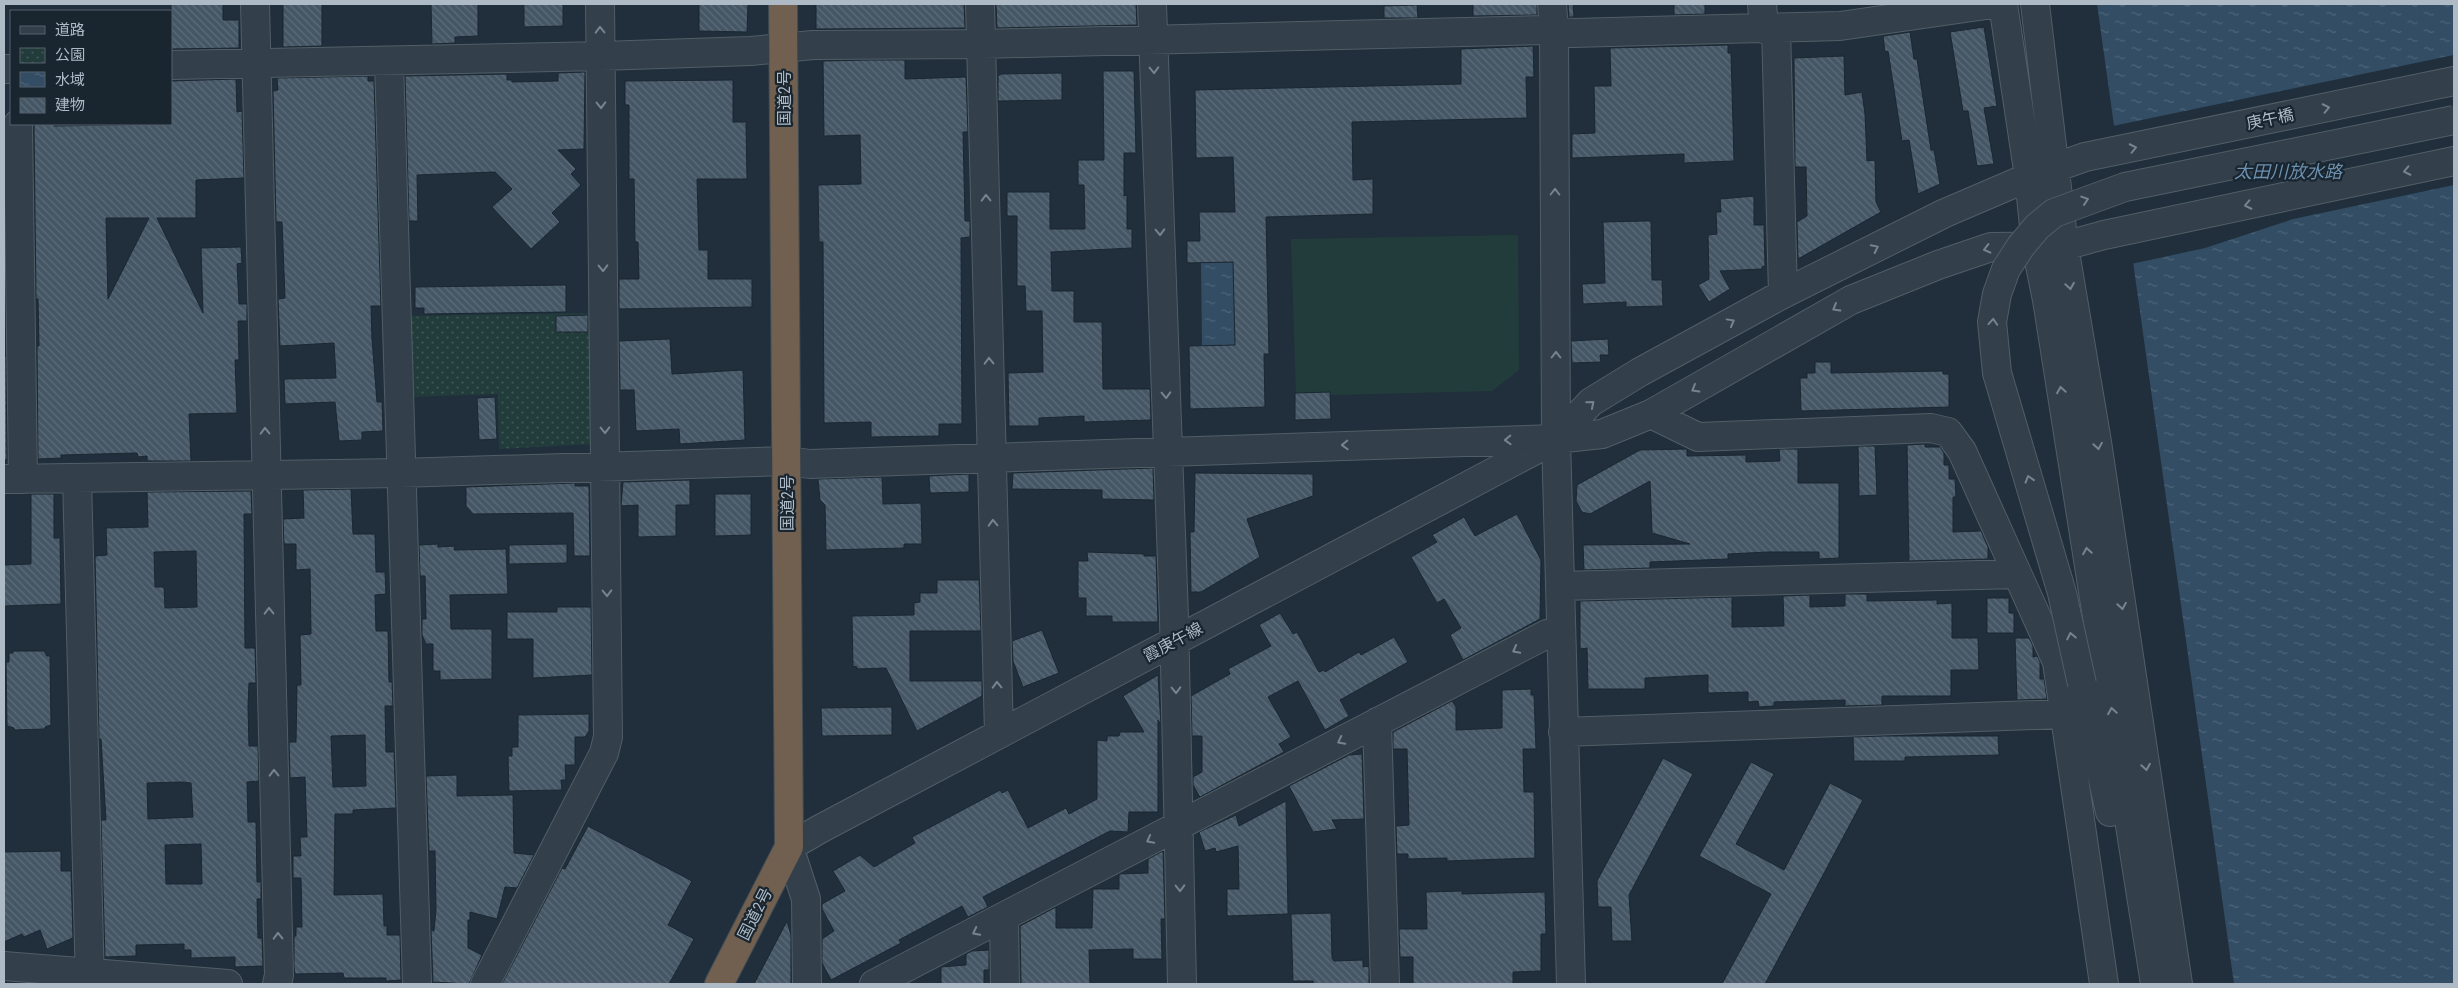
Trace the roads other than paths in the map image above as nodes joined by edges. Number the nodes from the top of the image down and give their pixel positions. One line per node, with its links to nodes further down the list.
1 (255, 4): 17 (street)
2 (600, 4): 16 (street, one-way to 2)
3 (783, 4): 15 (highway, 国道2号)
4 (980, 4): 14 (street)
5 (1152, 4): 13 (street)
6 (1552, 4): 12 (street)
7 (1993, 4): 10 (street)
8 (2003, 4): 25 (street)
9 (2035, 4): 24 (street)
10 (1858, 13): 11 (street)
11 (1767, 20): 12 (street); 28 (street)
12 (1554, 31): 13 (street); 30 (street, one-way to 12)
13 (1153, 39): 14 (street); 31 (street, one-way to 31)
14 (982, 44): 15 (street); 32 (street, one-way to 14)
15 (784, 48): 16 (street); 33 (highway, 国道2号)
16 (601, 56): 18 (street); 34 (street, one-way to 34)
17 (256, 62): 18 (street); 19 (street); 36 (street, one-way to 17)
18 (389, 62): 35 (street)
19 (172, 65)
20 (2454, 81): 24 (street, 庚午橋, one-way to 20)
21 (2454, 120): 52 (street, one-way to 21, bridge)
22 (18, 125): 38 (street)
23 (2454, 161): 27 (street, one-way to 27)
24 (2054, 168): 25 (street, 庚午橋); 26 (street); 27 (street)
25 (2029, 176): 26 (street); 28 (street, 庚午橋, one-way to 25)
26 (2036, 246): 27 (street); 29 (street, one-way to 29); 52 (street, one-way to 26)
27 (2064, 246): 65 (street, one-way to 65)
28 (1783, 294): 30 (street, 庚午橋, one-way to 28)
29 (1651, 414): 30 (street); 39 (street)
30 (1556, 439): 31 (street, one-way to 31); 40 (street); 42 (street, 霞庚午線)
31 (1168, 451): 32 (street); 42 (street)
32 (991, 458): 33 (street); 46 (street, one-way to 32)
33 (786, 461): 34 (street); 48 (highway, 国道2号)
34 (605, 466): 35 (street); 56 (street, one-way to 56)
35 (400, 473): 36 (street); 55 (street)
36 (266, 474): 37 (street); 54 (street, one-way to 36)
37 (77, 478): 38 (street); 51 (street)
38 (13, 479)
39 (2017, 574): 40 (street); 43 (street)
40 (1560, 586): 41 (street)
41 (1561, 633): 44 (street, one-way to 44); 45 (street)
42 (1174, 642): 46 (street, 霞庚午線); 47 (street, one-way to 47)
43 (2065, 714): 45 (street); 64 (street)
44 (1377, 722): 47 (street, one-way to 47); 62 (street)
45 (1563, 732): 63 (street)
46 (998, 734): 48 (street, 霞庚午線)
47 (1179, 824): 49 (street, one-way to 49); 61 (street, one-way to 61)
48 (789, 847): 57 (highway, 国道2号); 58 (street)
49 (1004, 918): 59 (street, one-way to 59); 60 (street)
50 (4, 966): 51 (street)
51 (90, 978): 53 (street)
52 (2154, 978)
53 (228, 984)
54 (277, 984)
55 (417, 984)
56 (485, 984)
57 (719, 984)
58 (807, 984)
59 (874, 984)
60 (1005, 984)
61 (1182, 984)
62 (1385, 984)
63 (1571, 984)
64 (2104, 984)
65 (2178, 984)

